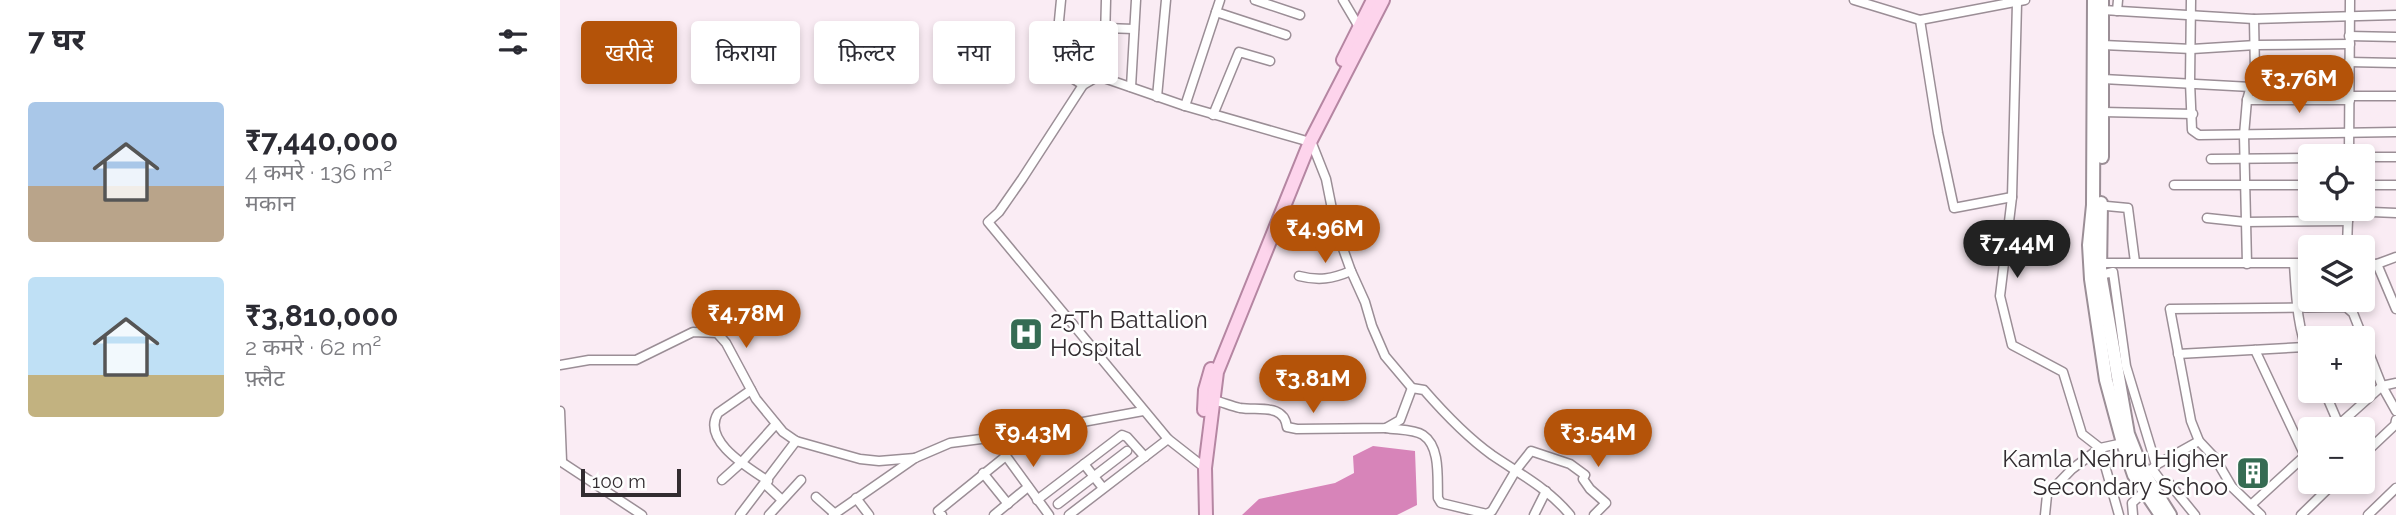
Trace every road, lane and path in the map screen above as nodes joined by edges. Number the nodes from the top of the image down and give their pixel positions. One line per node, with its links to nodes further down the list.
1 (1061, 0): 42 (street)
2 (1106, 0): 24 (street)
3 (1136, 0): 27 (street)
4 (1166, 0): 46 (street)
5 (1220, 0): 17 (street)
6 (1255, 0): 18 (street)
7 (1343, 0): 25 (street)
8 (1373, 0): 25 (main road)
9 (1383, 0): 56 (main road)
10 (1854, 0): 23 (street)
11 (2118, 0): 16 (street)
12 (2191, 0): 19 (street)
13 (2350, 0): 21 (street)
14 (2021, 1): 23 (street); 69 (street)
15 (2099, 3): 16 (street); 31 (main road); 70 (main road)
16 (2117, 10): 19 (street)
17 (1216, 12): 28 (street); 49 (street)
18 (1300, 15)
19 (2191, 15): 22 (street); 33 (street)
20 (2396, 15): 21 (street)
21 (2350, 17): 22 (street); 30 (street)
22 (2254, 19): 32 (street)
23 (1920, 20): 69 (street)
24 (1105, 21)
25 (1359, 27): 56 (main road)
26 (1118, 28): 27 (street)
27 (1134, 29): 43 (street)
28 (1286, 35)
29 (2396, 37): 30 (street)
30 (2350, 40): 32 (street); 35 (street)
31 (2103, 45): 33 (street); 39 (main road)
32 (2256, 45): 33 (street); 37 (street)
33 (2192, 49): 40 (street)
34 (1270, 61): 52 (street)
35 (2349, 62): 36 (street); 38 (street)
36 (2396, 63)
37 (2255, 72): 38 (street); 44 (street)
38 (2349, 75): 47 (street)
39 (2103, 79): 40 (street); 50 (main road)
40 (2190, 82): 44 (street); 51 (street)
41 (1118, 83): 43 (street)
42 (1083, 85): 98 (street)
43 (1130, 87): 46 (street)
44 (2251, 87): 48 (street)
45 (2396, 96): 47 (street)
46 (1157, 97): 49 (street)
47 (2350, 98): 48 (street); 54 (street)
48 (2248, 100): 55 (street)
49 (1185, 106): 52 (street)
50 (2103, 112): 51 (street); 70 (main road)
51 (2193, 114): 55 (street)
52 (1213, 115): 56 (street)
53 (2396, 131): 54 (street); 58 (street)
54 (2349, 133): 55 (street); 57 (street)
55 (2244, 135): 63 (street)
56 (1308, 141): 83 (street); 96 (main road); 120 (main road)
57 (2349, 144)
58 (2396, 144)
59 (2375, 157): 61 (street)
60 (2298, 158): 63 (street)
61 (2396, 158)
62 (2211, 159): 63 (street)
63 (2245, 159): 68 (street)
64 (2174, 185): 68 (street)
65 (2298, 185): 68 (street)
66 (2375, 185): 67 (street)
67 (2396, 185)
68 (2244, 186): 75 (street)
69 (2012, 197): 111 (street)
70 (2097, 206): 77 (street); 82 (main road)
71 (2375, 213): 72 (street)
72 (2396, 213)
73 (2298, 217): 75 (street)
74 (2207, 219): 75 (street)
75 (2245, 222): 78 (street)
76 (2396, 257): 81 (street)
77 (2135, 262): 78 (street); 82 (street)
78 (2247, 264): 79 (street)
79 (2294, 264): 80 (street); 86 (street)
80 (2298, 264)
81 (2377, 264): 85 (street)
82 (2095, 270): 109 (main road); 121 (main road)
83 (1351, 271): 84 (street); 94 (street)
84 (1300, 276)
85 (2395, 305)
86 (2298, 308): 90 (street)
87 (2352, 312): 93 (street)
88 (2298, 347): 89 (street)
89 (2255, 350): 90 (street); 104 (street)
90 (2178, 354): 108 (street)
91 (560, 365): 95 (street)
92 (2396, 383): 93 (street)
93 (2382, 386): 99 (street); 100 (street)
94 (1412, 388): 103 (street); 122 (street)
95 (751, 390): 102 (street); 118 (street)
96 (1213, 400): 103 (street); 120 (main road)
97 (560, 411): 116 (street)
98 (1143, 411): 105 (street); 106 (street)
99 (2396, 411)
100 (2347, 417)
101 (2396, 420): 110 (street)
102 (776, 424): 107 (street); 118 (street)
103 (1385, 428): 122 (street)
104 (2298, 435)
105 (997, 436): 113 (street); 115 (street)
106 (1168, 439): 114 (street); 120 (street)
107 (796, 441): 115 (street); 127 (street)
108 (2200, 441): 121 (street); 140 (street)
109 (2123, 443): 111 (street); 132 (main road)
110 (2375, 444)
111 (2100, 448): 155 (street); 156 (street)
112 (1127, 451): 124 (street)
113 (1006, 456): 123 (street); 128 (street)
114 (1145, 457): 119 (street); 129 (street)
115 (915, 458): 135 (street)
116 (561, 461): 144 (street)
117 (2298, 461): 140 (street)
118 (741, 463): 125 (street); 127 (street)
119 (1084, 464): 124 (street); 137 (street)
120 (1203, 467): 151 (main road)
121 (2150, 469): 159 (main road); 160 (street)
122 (1516, 470): 131 (street); 154 (street)
123 (983, 473): 138 (street); 143 (street)
124 (1094, 477): 129 (street); 139 (street)
125 (722, 480)
126 (801, 480): 136 (street)
127 (766, 483): 136 (street); 145 (street)
128 (1028, 487): 137 (street); 138 (street)
129 (1104, 488): 150 (street)
130 (2396, 488): 141 (street)
131 (1546, 491): 152 (street); 153 (street)
132 (2144, 492): 157 (street); 158 (main road)
133 (2323, 494): 162 (street)
134 (816, 497): 142 (street)
135 (856, 498): 142 (street); 147 (street)
136 (782, 500): 146 (street)
137 (1037, 500): 149 (street)
138 (1008, 504): 148 (street)
139 (1058, 504)
140 (2251, 505): 161 (street)
141 (2377, 506): 163 (street); 164 (street)
142 (833, 514)
143 (938, 514)
144 (642, 515)
145 (740, 515)
146 (769, 515)
147 (869, 515)
148 (994, 515)
149 (1049, 515)
150 (1069, 515)
151 (1202, 515)
152 (1534, 515)
153 (1570, 515)
154 (1594, 515)
155 (2045, 515)
156 (2119, 515)
157 (2133, 515)
158 (2161, 515)
159 (2170, 515)
160 (2195, 515)
161 (2260, 515)
162 (2301, 515)
163 (2368, 515)
164 (2385, 515)

